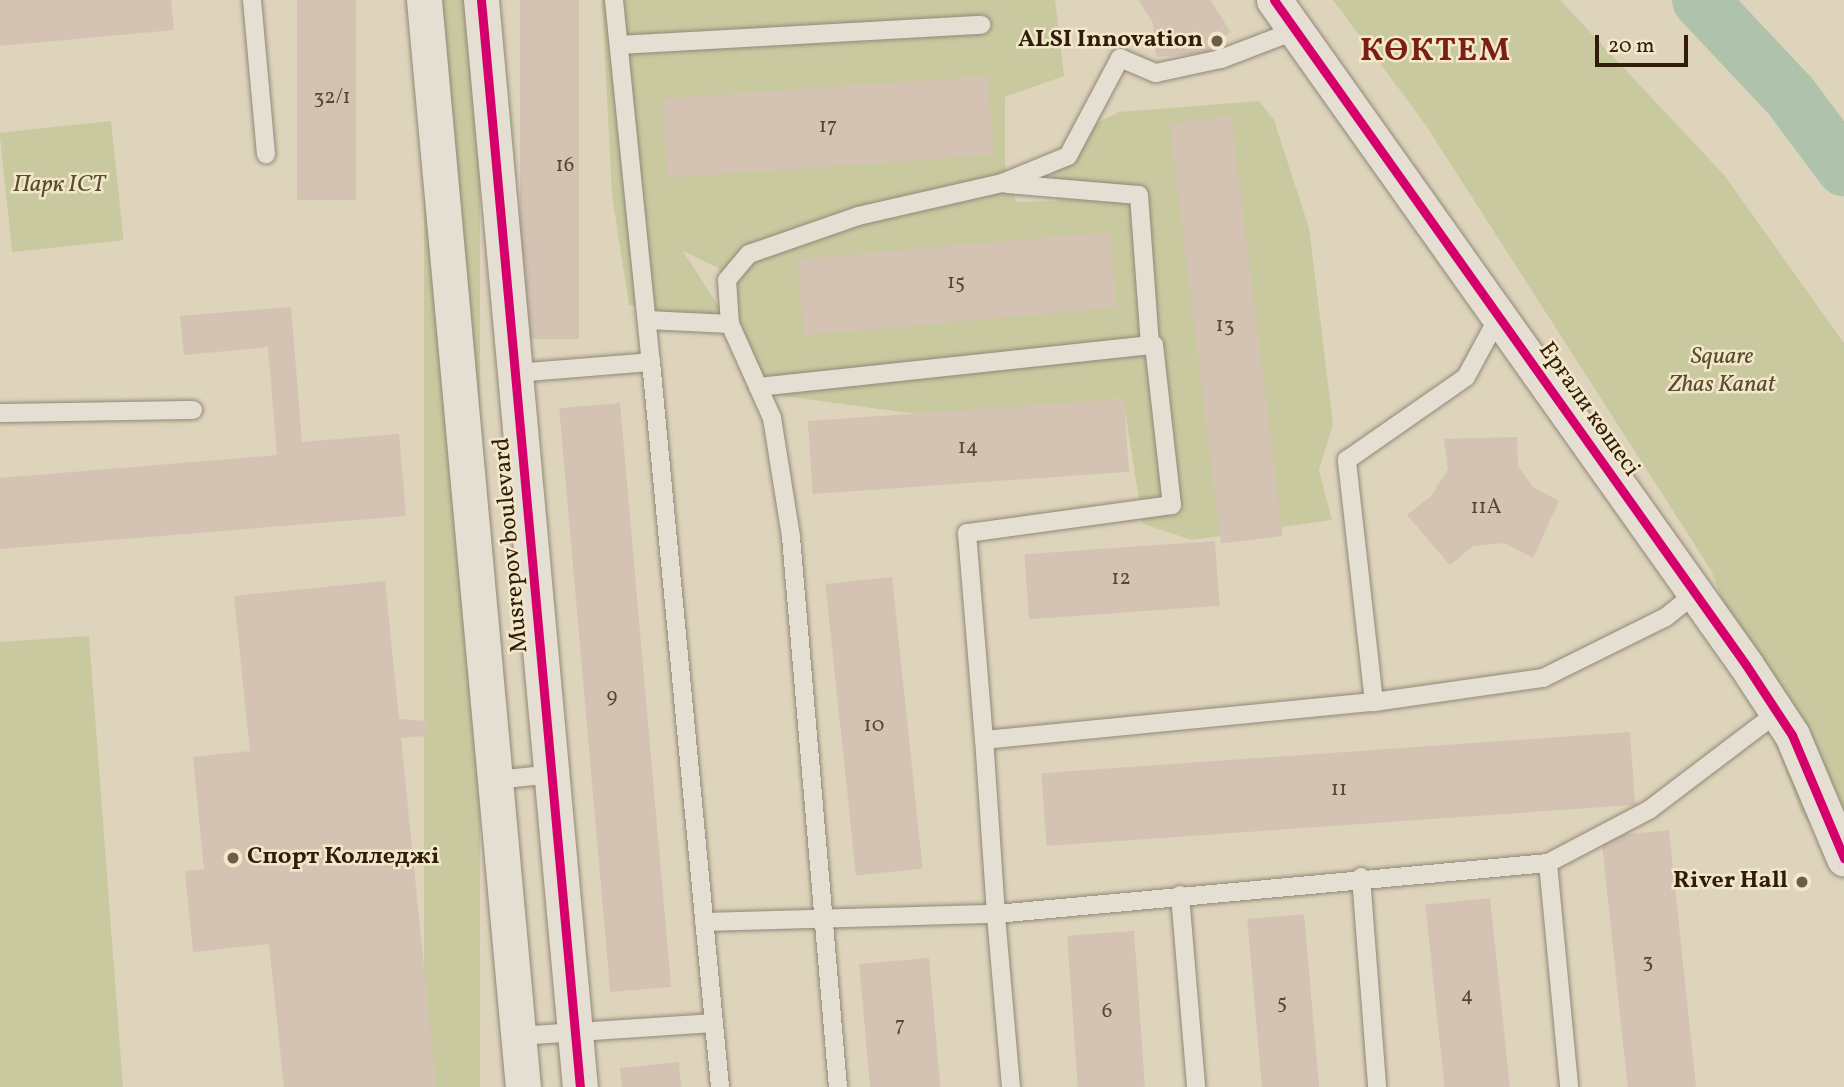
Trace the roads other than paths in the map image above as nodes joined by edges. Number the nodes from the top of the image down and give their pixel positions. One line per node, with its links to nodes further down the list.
1 (252, 0): 9 (lane)
2 (424, 0): 17 (street, Musrepov boulevard)
3 (481, 0): 16 (street, Musrepov boulevard)
4 (614, 0): 8 (lane)
5 (1274, 0): 7 (street, Ерғали көшесі)
6 (981, 25): 8 (lane)
7 (1294, 31): 10 (lane); 11 (street, Ерғали көшесі)
8 (619, 45): 12 (lane)
9 (266, 155)
10 (1002, 183): 13 (lane); 14 (lane)
11 (1499, 316): 23 (street, Ерғали көшесі); 24 (lane)
12 (647, 320): 13 (lane); 15 (lane)
13 (730, 324): 18 (lane)
14 (1150, 346): 18 (lane); 26 (lane)
15 (651, 362): 16 (lane); 35 (lane)
16 (515, 373): 17 (street); 21 (street, Musrepov boulevard)
17 (459, 377): 22 (street, Musrepov boulevard)
18 (758, 387): 34 (lane)
19 (193, 410): 20 (lane)
20 (0, 413)
21 (530, 530): 22 (street); 27 (street, Musrepov boulevard)
22 (473, 535): 28 (street, Musrepov boulevard)
23 (1692, 596): 24 (lane); 25 (street, Ерғали көшесі)
24 (1374, 702): 26 (lane)
25 (1777, 713): 29 (street, Ерғали көшесі); 30 (lane)
26 (984, 740): 33 (lane)
27 (552, 774): 28 (lane); 37 (street, Musrepov boulevard)
28 (496, 780): 38 (street, Musrepov boulevard)
29 (1844, 858)
30 (1548, 863): 31 (lane); 46 (lane)
31 (1361, 877): 32 (lane); 45 (lane)
32 (1180, 895): 33 (lane); 44 (lane)
33 (996, 914): 34 (lane); 43 (lane)
34 (824, 918): 35 (lane); 42 (lane)
35 (704, 922): 36 (lane)
36 (713, 1023): 37 (lane); 41 (lane)
37 (575, 1032): 38 (lane); 40 (street, Musrepov boulevard)
38 (519, 1036): 39 (street, Musrepov boulevard)
39 (523, 1087)
40 (580, 1087)
41 (720, 1087)
42 (838, 1087)
43 (1011, 1087)
44 (1196, 1087)
45 (1377, 1087)
46 (1569, 1087)

